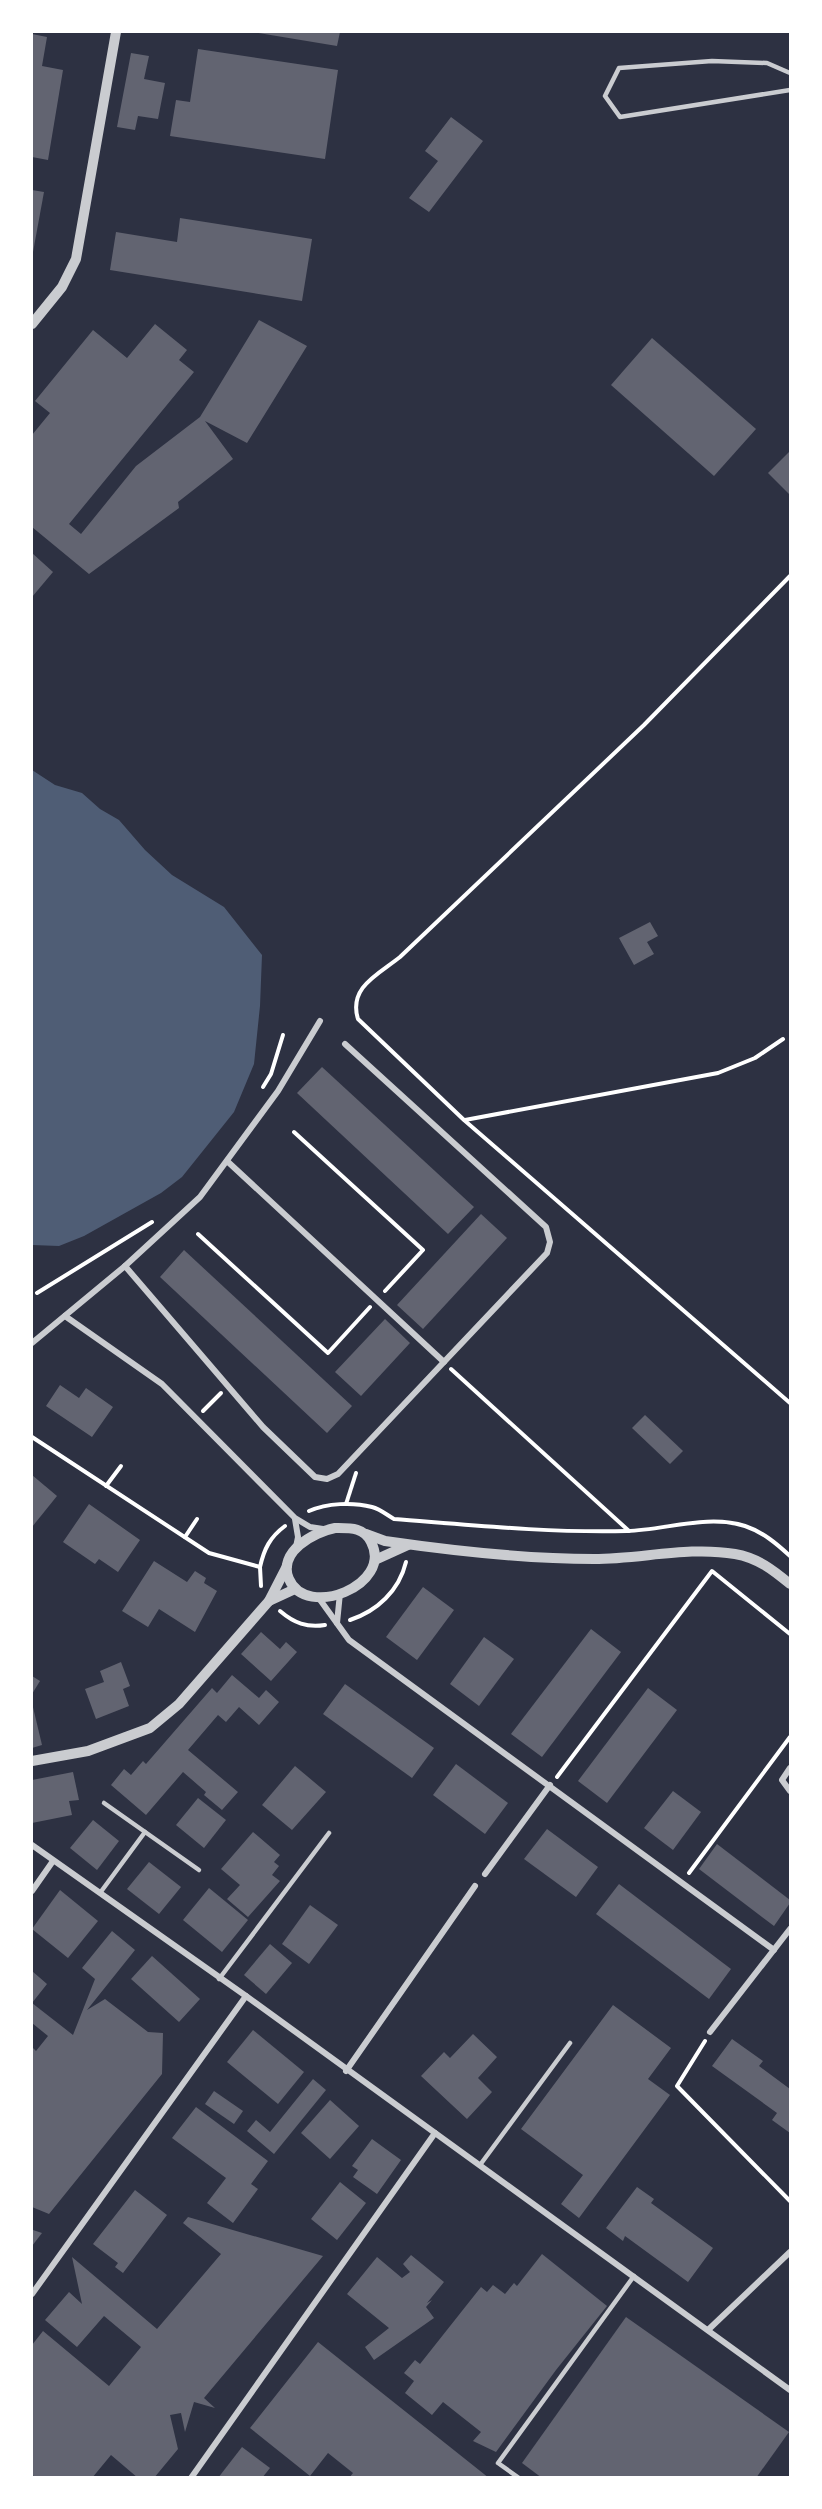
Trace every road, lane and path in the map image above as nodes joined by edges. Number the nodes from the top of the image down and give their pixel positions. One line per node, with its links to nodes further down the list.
1 (116, 32): 4 (street)
2 (790, 74): 3 (lane)
3 (790, 90)
4 (32, 324)
5 (790, 576): 11 (path)
6 (320, 1021): 13 (street)
7 (283, 1035): 10 (path)
8 (783, 1039): 11 (path)
9 (345, 1044): 22 (street)
10 (260, 1092)
11 (464, 1120): 24 (path)
12 (294, 1132): 16 (path)
13 (227, 1161): 17 (street); 22 (street)
14 (160, 1217): 18 (path)
15 (198, 1234): 21 (path)
16 (423, 1250)
17 (124, 1266): 19 (street); 23 (street)
18 (38, 1293)
19 (65, 1316): 20 (street); 25 (street)
20 (32, 1343)
21 (328, 1353)
22 (444, 1362): 23 (street); 32 (path)
23 (228, 1386): 25 (path)
24 (790, 1403)
25 (196, 1418): 29 (street)
26 (32, 1437): 28 (path)
27 (121, 1466): 28 (path)
28 (106, 1486): 34 (path)
29 (295, 1518): 31 (street); 32 (path); 34 (path); 36 (street)
30 (197, 1519): 34 (path)
31 (326, 1530): 33 (street); 36 (street)
32 (629, 1531): 37 (path)
33 (366, 1534): 35 (street); 38 (street)
34 (185, 1537)
35 (408, 1545): 38 (street); 40 (street)
36 (296, 1548): 39 (street)
37 (790, 1556)
38 (375, 1560): 42 (street)
39 (287, 1566): 41 (street); 44 (street)
40 (790, 1584)
41 (295, 1589): 43 (street); 44 (street)
42 (340, 1593): 43 (street); 45 (street)
43 (318, 1596): 45 (street)
44 (269, 1601): 48 (street)
45 (337, 1624): 50 (street)
46 (790, 1634): 50 (path)
47 (790, 1737): 59 (path)
48 (32, 1761)
49 (790, 1768): 51 (street)
50 (550, 1785): 58 (street); 59 (street)
51 (789, 1790)
52 (104, 1803): 53 (lane)
53 (145, 1832): 57 (lane); 62 (lane)
54 (330, 1833): 65 (lane)
55 (32, 1845): 56 (street)
56 (53, 1861): 61 (street); 62 (street)
57 (199, 1870)
58 (485, 1874)
59 (681, 1883): 64 (street)
60 (475, 1886): 69 (street)
61 (32, 1891)
62 (100, 1893): 65 (street)
63 (788, 1932): 64 (street)
64 (774, 1950): 67 (street)
65 (219, 1979): 66 (street)
66 (246, 1996): 69 (street); 75 (street)
67 (710, 2032): 72 (path)
68 (570, 2043): 71 (lane)
69 (346, 2071): 70 (street)
70 (435, 2133): 71 (street); 78 (street)
71 (480, 2165): 74 (street)
72 (790, 2201)
73 (790, 2252): 76 (street)
74 (633, 2276): 76 (street); 79 (lane)
75 (32, 2294)
76 (708, 2330): 77 (street)
77 (790, 2390)
78 (191, 2478)
79 (519, 2478)

